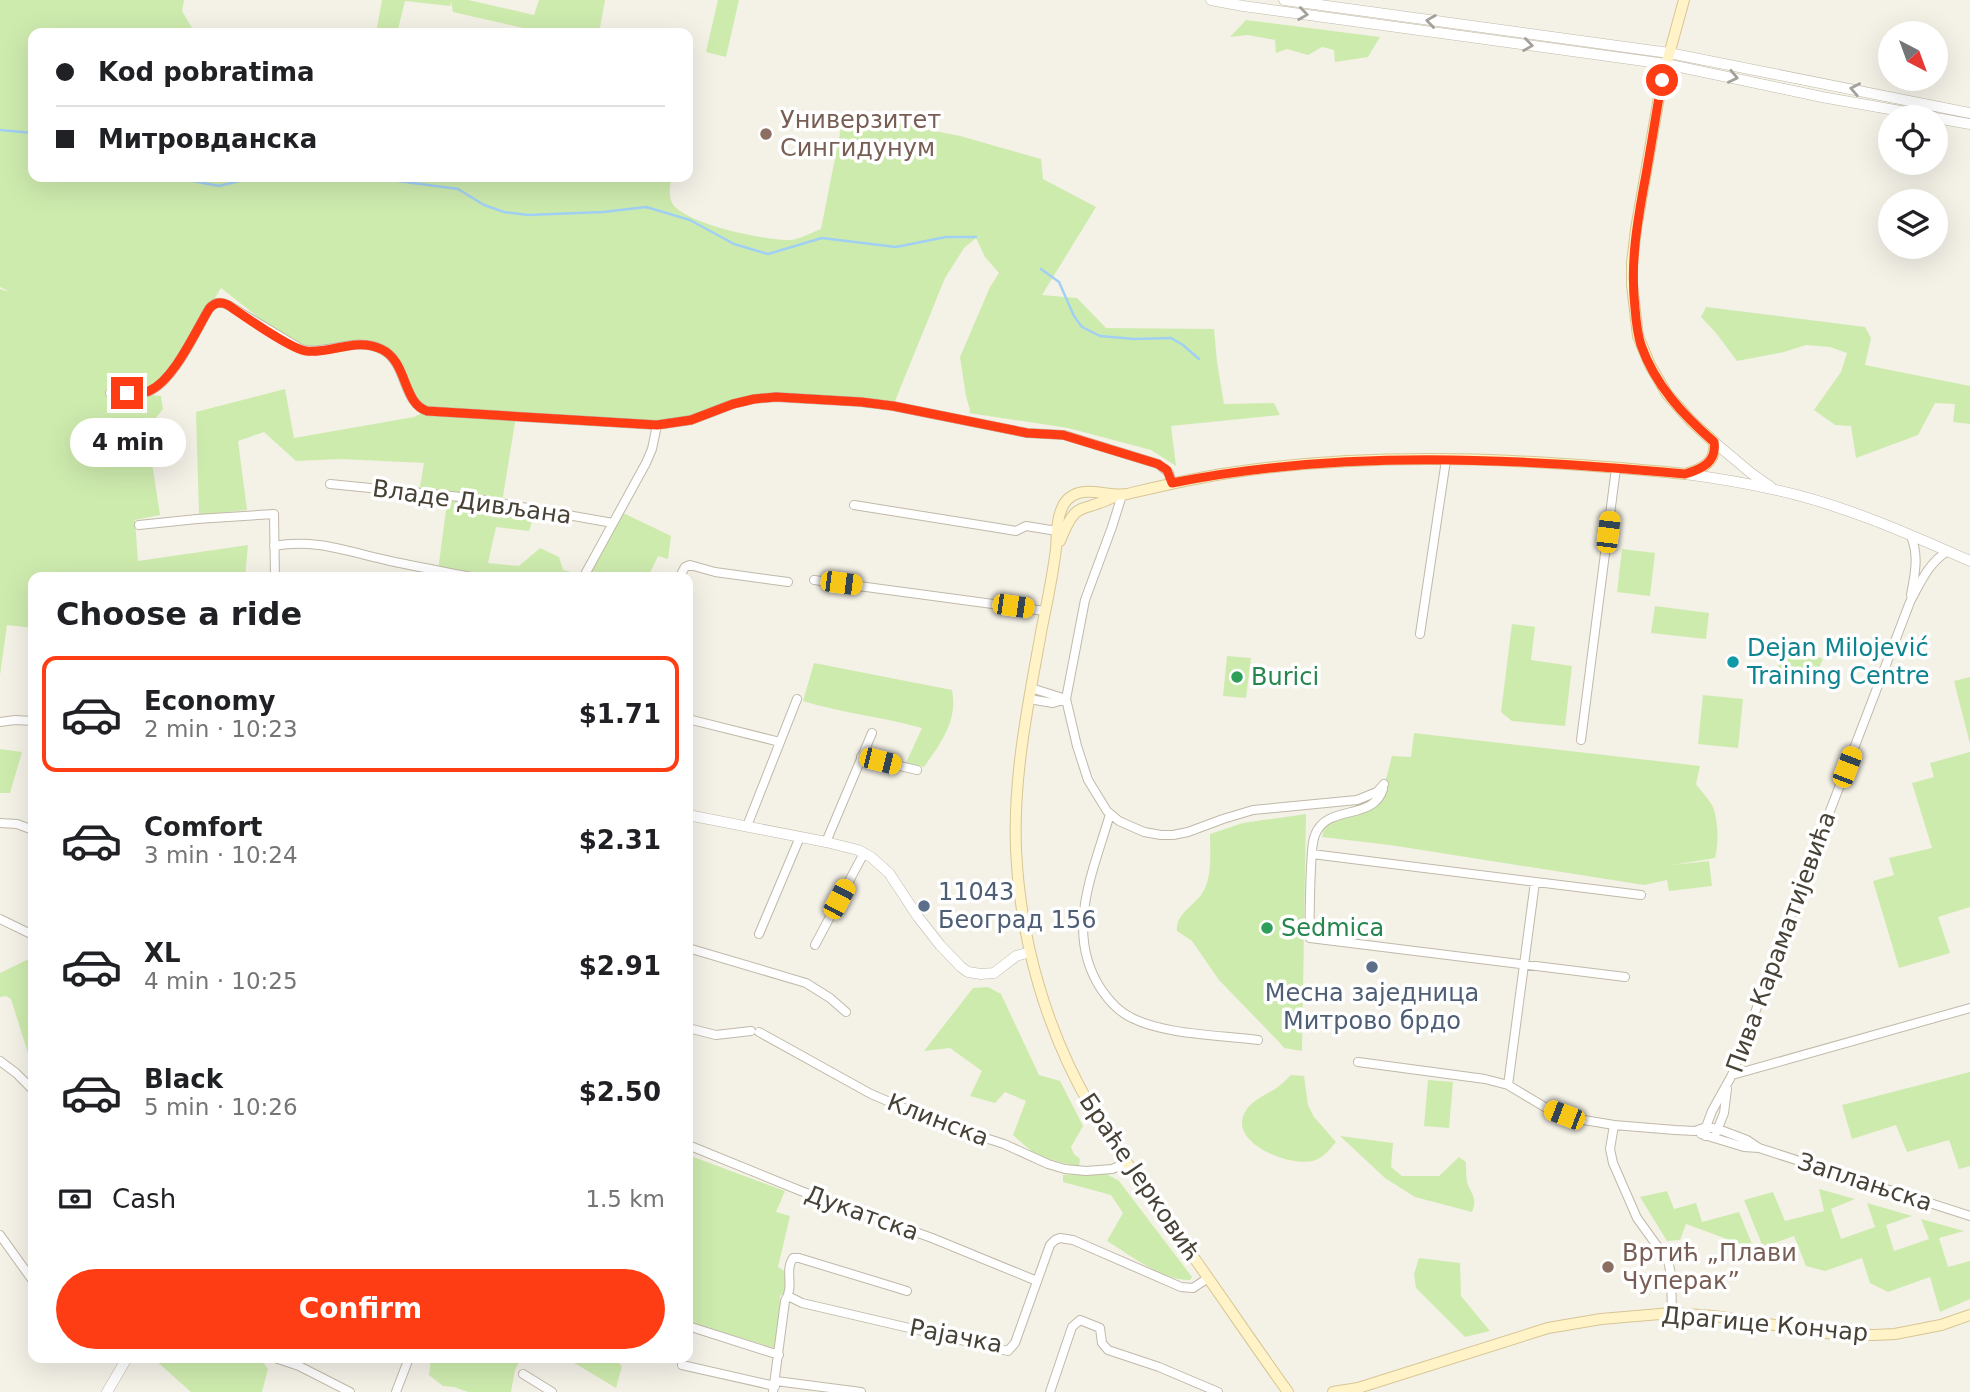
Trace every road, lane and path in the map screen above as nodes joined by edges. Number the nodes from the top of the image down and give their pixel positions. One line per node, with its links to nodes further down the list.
1 (1211, 0): 4 (street, one-way to 4)
2 (1284, 0): 4 (street, one-way to 2)
3 (1684, 0): 4 (main road)
4 (1667, 59): 5 (street); 12 (main road)
5 (1878, 106)
6 (1970, 113): 8 (street)
7 (1948, 115): 8 (street)
8 (1957, 116): 9 (street)
9 (1970, 124)
10 (110, 393): 11 (street)
11 (657, 425): 16 (street); 21 (street)
12 (1714, 442): 15 (main road); 18 (street)
13 (1446, 460): 14 (main road, Браће Јерковић); 16 (main road, Браће Јерковић); 37 (street)
14 (1616, 468): 15 (main road, Браће Јерковић); 45 (street)
15 (1685, 474): 18 (street, Браће Јерковић)
16 (1172, 483): 19 (main road, Браће Јерковић)
17 (330, 484): 21 (street, Владе Дивљана)
18 (1778, 490): 24 (street, Браће Јерковић)
19 (1119, 495): 23 (main road, Браће Јерковић); 27 (main road, Браће Јерковић); 40 (street)
20 (854, 505): 23 (street)
21 (613, 523): 31 (street)
22 (139, 525): 25 (street)
23 (1057, 531): 27 (main road, Браће Јерковић)
24 (1910, 536): 26 (street, Браће Јерковић); 35 (street, Пива Караматијевића)
25 (274, 546): 29 (street); 30 (street)
26 (1948, 551): 28 (street, Браће Јерковић); 35 (street, Пива Караматијевића)
27 (1056, 552): 36 (main road, Браће Јерковић)
28 (1970, 561)
29 (275, 572)
30 (446, 572)
31 (586, 572)
32 (682, 572): 34 (street)
33 (814, 580): 36 (street)
34 (788, 582)
35 (1910, 602): 74 (street, Пива Караматијевића)
36 (1045, 611): 38 (main road, Браће Јерковић)
37 (1420, 634)
38 (1030, 694): 40 (street); 65 (main road, Браће Јерковић)
39 (797, 699): 46 (street)
40 (1066, 699): 49 (street)
41 (693, 720): 46 (street)
42 (28, 721): 43 (street)
43 (0, 722)
44 (872, 733): 47 (street)
45 (1581, 740)
46 (780, 742): 52 (street)
47 (861, 757): 48 (street); 55 (street)
48 (916, 770)
49 (1110, 814): 57 (street); 71 (street)
50 (693, 816): 52 (street)
51 (0, 823): 53 (street)
52 (747, 826): 54 (street)
53 (28, 829)
54 (800, 837): 55 (street); 62 (street)
55 (826, 842): 56 (street)
56 (864, 853): 63 (street); 65 (street)
57 (1312, 854): 58 (street); 66 (street)
58 (1535, 882): 59 (street); 66 (street)
59 (1640, 895)
60 (0, 919): 61 (street)
61 (28, 933)
62 (759, 934)
63 (815, 945)
64 (693, 949): 69 (street)
65 (1030, 952): 80 (main road, Браће Јерковић)
66 (1524, 965): 67 (street); 76 (street)
67 (1625, 977)
68 (1970, 1008): 74 (street)
69 (846, 1012)
70 (693, 1029): 80 (street, Клинска)
71 (1258, 1040)
72 (0, 1061): 75 (street)
73 (1358, 1062): 76 (street, Заплањска)
74 (1732, 1075): 78 (street, Пива Караматијевића)
75 (28, 1084)
76 (1508, 1085): 77 (street, Заплањска)
77 (1615, 1125): 78 (street, Заплањска); 88 (street)
78 (1711, 1133): 81 (street, Заплањска)
79 (693, 1147): 85 (street, Дукатска)
80 (1127, 1163): 84 (main road, Браће Јерковић)
81 (1970, 1216)
82 (0, 1236): 83 (street)
83 (28, 1273)
84 (1208, 1278): 85 (street, Рајачка); 106 (main road, Браће Јерковић)
85 (1037, 1281): 87 (street, Рајачка)
86 (907, 1292): 87 (street)
87 (788, 1296): 91 (street)
88 (1672, 1313): 89 (main road, Драгице Кончар); 98 (main road, Драгице Кончар)
89 (1970, 1315)
90 (693, 1328): 91 (street)
91 (779, 1355): 97 (street)
92 (124, 1363): 99 (street)
93 (290, 1363): 100 (street)
94 (407, 1363): 101 (street)
95 (682, 1365): 97 (street)
96 (523, 1374): 102 (street)
97 (775, 1386): 103 (street)
98 (1356, 1390): 107 (main road, Драгице Кончар)
99 (107, 1392)
100 (350, 1392)
101 (396, 1392)
102 (552, 1392)
103 (861, 1392)
104 (1050, 1392): 105 (street)
105 (1218, 1392)
106 (1288, 1392)
107 (1333, 1392)

